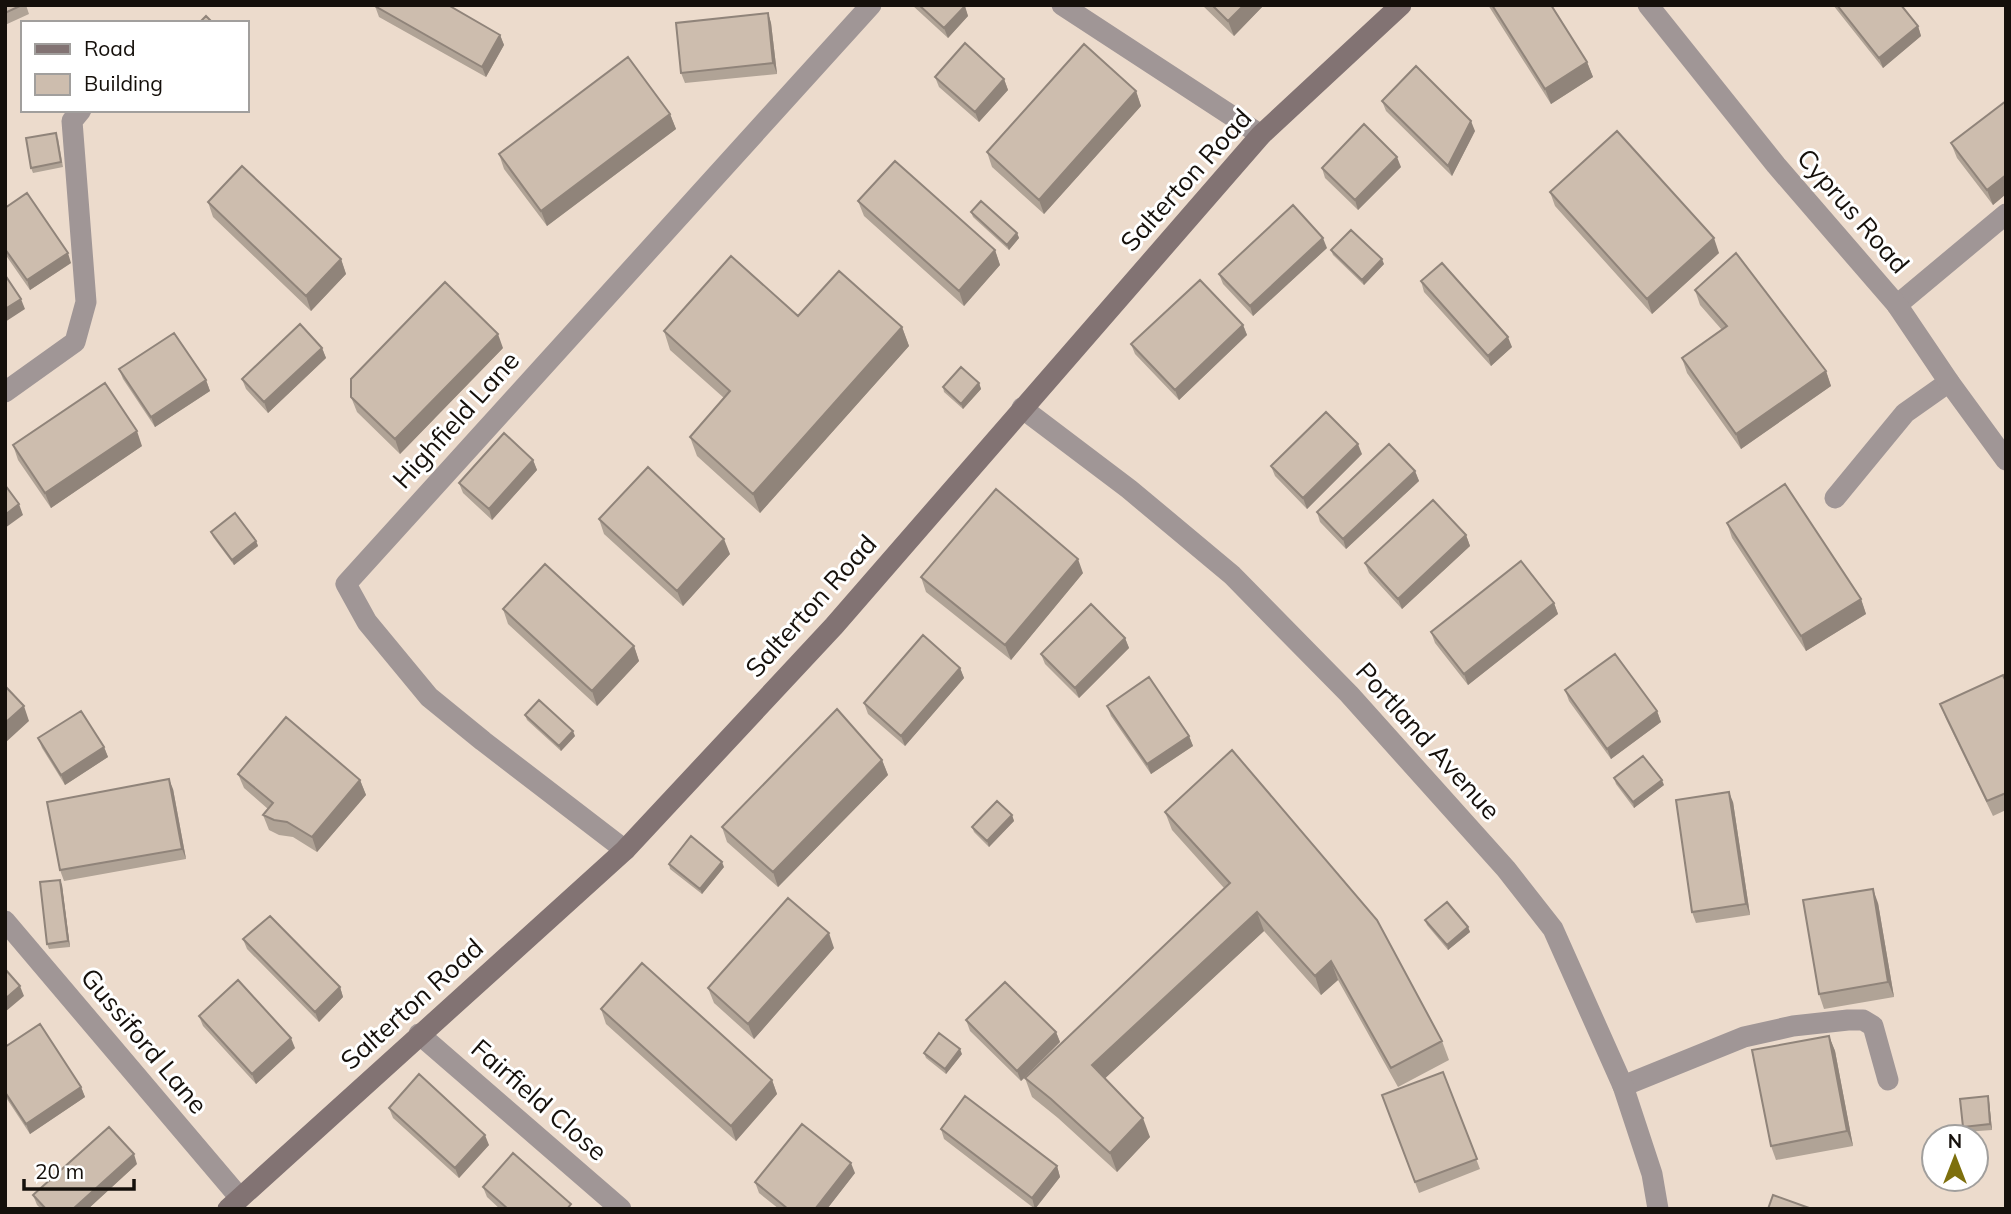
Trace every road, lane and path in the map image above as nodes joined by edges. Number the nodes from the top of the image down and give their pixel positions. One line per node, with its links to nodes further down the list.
1 (871, 5): 14 (street, Highfield Lane)
2 (1062, 5): 6 (street)
3 (1401, 5): 6 (main road, Salterton Road)
4 (1648, 5): 8 (street, Cyprus Road)
5 (79, 112): 10 (street)
6 (1261, 135): 11 (main road, Salterton Road)
7 (2006, 214): 8 (street)
8 (1898, 305): 9 (street, Cyprus Road)
9 (1949, 382): 12 (street, Cyprus Road); 13 (street)
10 (5, 392)
11 (1022, 408): 14 (main road, Salterton Road); 18 (street, Portland Avenue)
12 (2004, 453)
13 (1835, 498)
14 (625, 850): 16 (main road, Salterton Road)
15 (5, 921): 19 (street, Gussiford Lane)
16 (419, 1034): 19 (main road, Salterton Road); 20 (street, Fairfield Close)
17 (1888, 1080): 18 (street)
18 (1623, 1086): 21 (street, Portland Avenue)
19 (234, 1203)
20 (621, 1209)
21 (1658, 1209)

